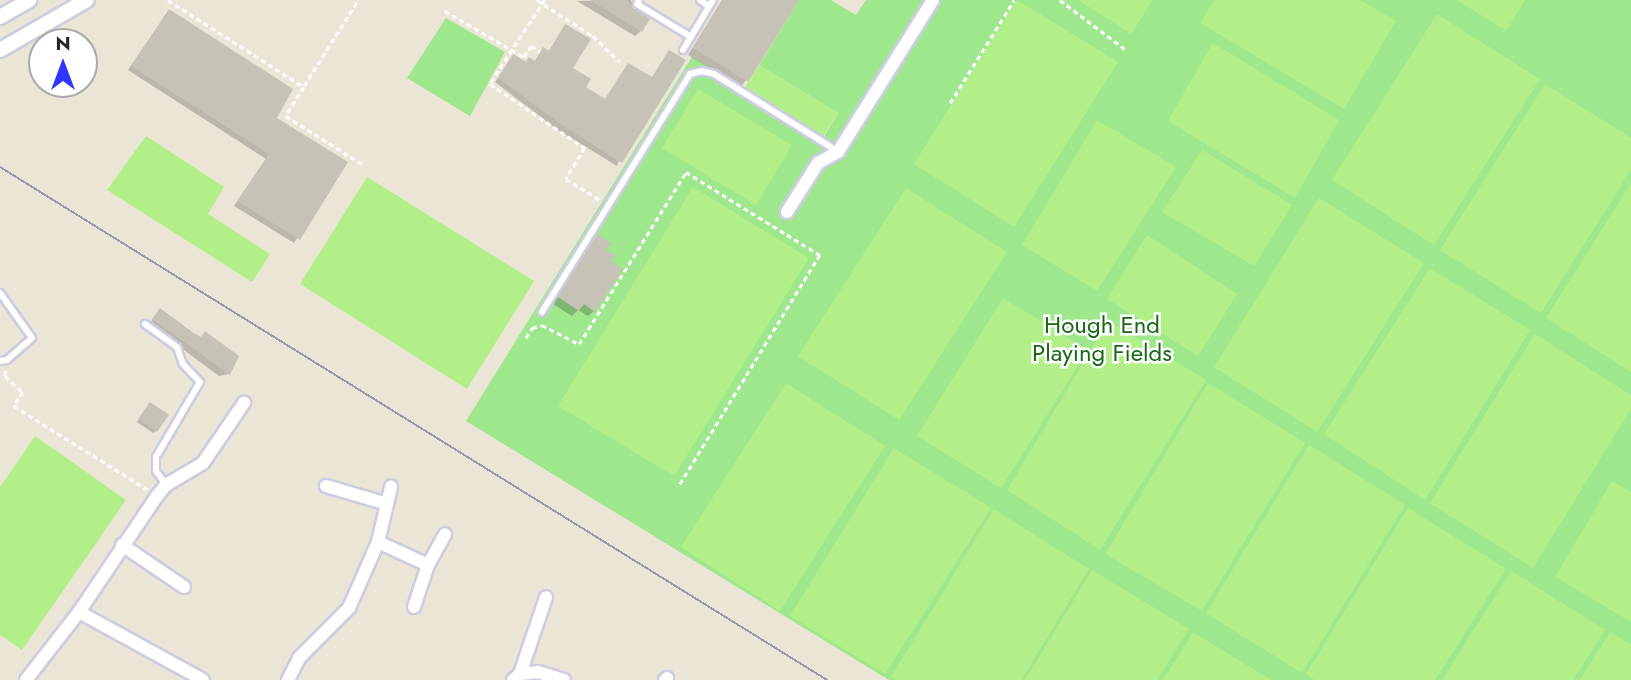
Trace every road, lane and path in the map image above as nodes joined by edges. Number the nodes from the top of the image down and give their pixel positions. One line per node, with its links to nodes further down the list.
1 (29, 0): 14 (street)
2 (87, 0): 17 (street)
3 (168, 0): 22 (path)
4 (358, 0): 22 (path)
5 (537, 0): 11 (path)
6 (639, 0): 15 (lane)
7 (699, 0): 12 (lane)
8 (933, 0): 24 (street)
9 (1014, 0): 23 (path)
10 (1060, 0): 16 (path)
11 (544, 2): 18 (path); 21 (path)
12 (711, 3): 15 (lane)
13 (445, 11): 18 (path)
14 (0, 17)
15 (691, 37): 19 (lane)
16 (1125, 48)
17 (0, 50)
18 (512, 50): 20 (path); 26 (path)
19 (683, 50)
20 (540, 52)
21 (620, 62)
22 (304, 87): 25 (path)
23 (950, 103)
24 (838, 152): 26 (lane); 27 (street)
25 (362, 164)
26 (608, 204): 29 (lane)
27 (787, 212)
28 (0, 293): 32 (lane)
29 (542, 312)
30 (145, 324): 34 (lane)
31 (526, 338): 36 (path)
32 (4, 361): 38 (path)
33 (244, 403): 34 (street)
34 (166, 485): 38 (street)
35 (326, 486): 39 (street)
36 (679, 486)
37 (391, 487): 39 (street)
38 (158, 496): 42 (street)
39 (387, 504): 41 (street)
40 (445, 534): 43 (street)
41 (378, 542): 43 (street); 51 (street)
42 (122, 545): 44 (street); 47 (street)
43 (428, 565): 46 (street)
44 (184, 587)
45 (546, 597): 48 (street)
46 (414, 607)
47 (79, 612): 49 (street); 50 (street)
48 (517, 677): 52 (street)
49 (26, 680)
50 (203, 680)
51 (288, 680)
52 (564, 680)

